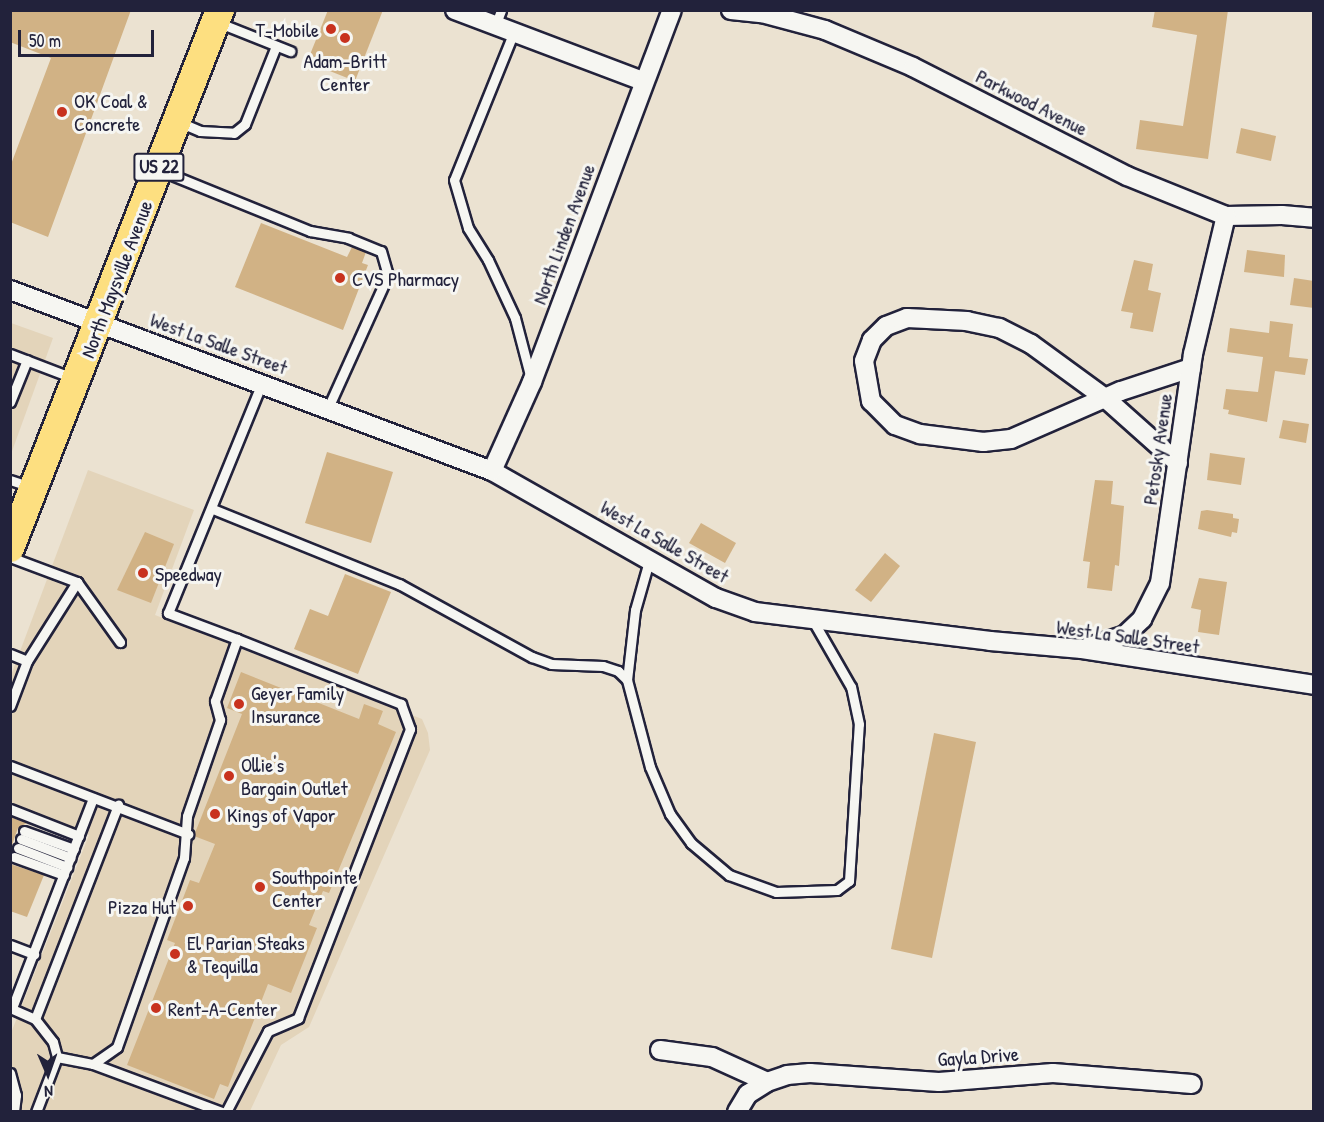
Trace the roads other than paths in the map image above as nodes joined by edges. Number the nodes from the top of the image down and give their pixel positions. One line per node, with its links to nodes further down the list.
1 (455, 10): 5 (street)
2 (731, 10): 12 (street, Parkwood Avenue)
3 (677, 11): 9 (street, North Linden Avenue)
4 (218, 16): 7 (lane); 10 (main road, North Maysville Avenue / US 22)
5 (498, 18): 6 (street)
6 (513, 34): 9 (street); 20 (lane)
7 (276, 46): 8 (lane); 10 (lane)
8 (290, 51)
9 (643, 81): 20 (street, North Linden Avenue)
10 (176, 121): 11 (main road, North Maysville Avenue / US 22)
11 (158, 170): 15 (main road, North Maysville Avenue / US 22); 24 (lane)
12 (1226, 216): 13 (street, Parkwood Avenue); 18 (street, Petosky Avenue)
13 (1314, 218)
14 (10, 290): 15 (street, West La Salle Street)
15 (99, 323): 19 (main road, North Maysville Avenue / US 22); 21 (street, West La Salle Street)
16 (10, 354): 17 (lane)
17 (27, 360): 19 (lane); 23 (lane)
18 (1191, 368): 22 (street); 25 (street, Petosky Avenue)
19 (77, 379): 27 (main road, North Maysville Avenue / US 22)
20 (532, 382): 26 (street, North Linden Avenue)
21 (262, 383): 24 (street, West La Salle Street); 28 (lane)
22 (1105, 398): 22 (street); 25 (street)
23 (10, 402)
24 (328, 408): 26 (street, West La Salle Street)
25 (1178, 463): 36 (street, Petosky Avenue)
26 (492, 471): 31 (street, West La Salle Street)
27 (22, 484): 29 (main road, North Maysville Avenue / US 22)
28 (213, 509): 34 (lane); 39 (lane)
29 (10, 548)
30 (10, 557): 32 (lane)
31 (649, 561): 33 (street, West La Salle Street); 39 (lane)
32 (77, 582): 35 (lane); 38 (lane)
33 (813, 621): 36 (street, West La Salle Street); 39 (lane)
34 (237, 639): 46 (lane); 59 (lane)
35 (120, 642)
36 (1082, 649): 40 (street, West La Salle Street)
37 (10, 654): 38 (lane)
38 (27, 661): 41 (lane)
39 (627, 680)
40 (1314, 685)
41 (10, 706)
42 (10, 766): 43 (lane)
43 (93, 798): 44 (lane); 47 (lane)
44 (118, 805): 46 (lane); 52 (lane)
45 (10, 809): 47 (lane)
46 (189, 834): 55 (lane)
47 (79, 836): 48 (lane)
48 (69, 862): 48 (lane); 50 (lane)
49 (10, 945): 50 (lane)
50 (34, 954): 51 (lane)
51 (11, 1008): 52 (lane)
52 (35, 1018): 54 (lane)
53 (660, 1050): 57 (street)
54 (57, 1057): 55 (lane); 61 (lane)
55 (93, 1064): 59 (lane)
56 (11, 1077): 60 (lane)
57 (767, 1082): 58 (street, Gayla Drive); 62 (street, Gayla Drive)
58 (1192, 1084)
59 (222, 1111)
60 (14, 1112)
61 (36, 1112)
62 (737, 1112)

